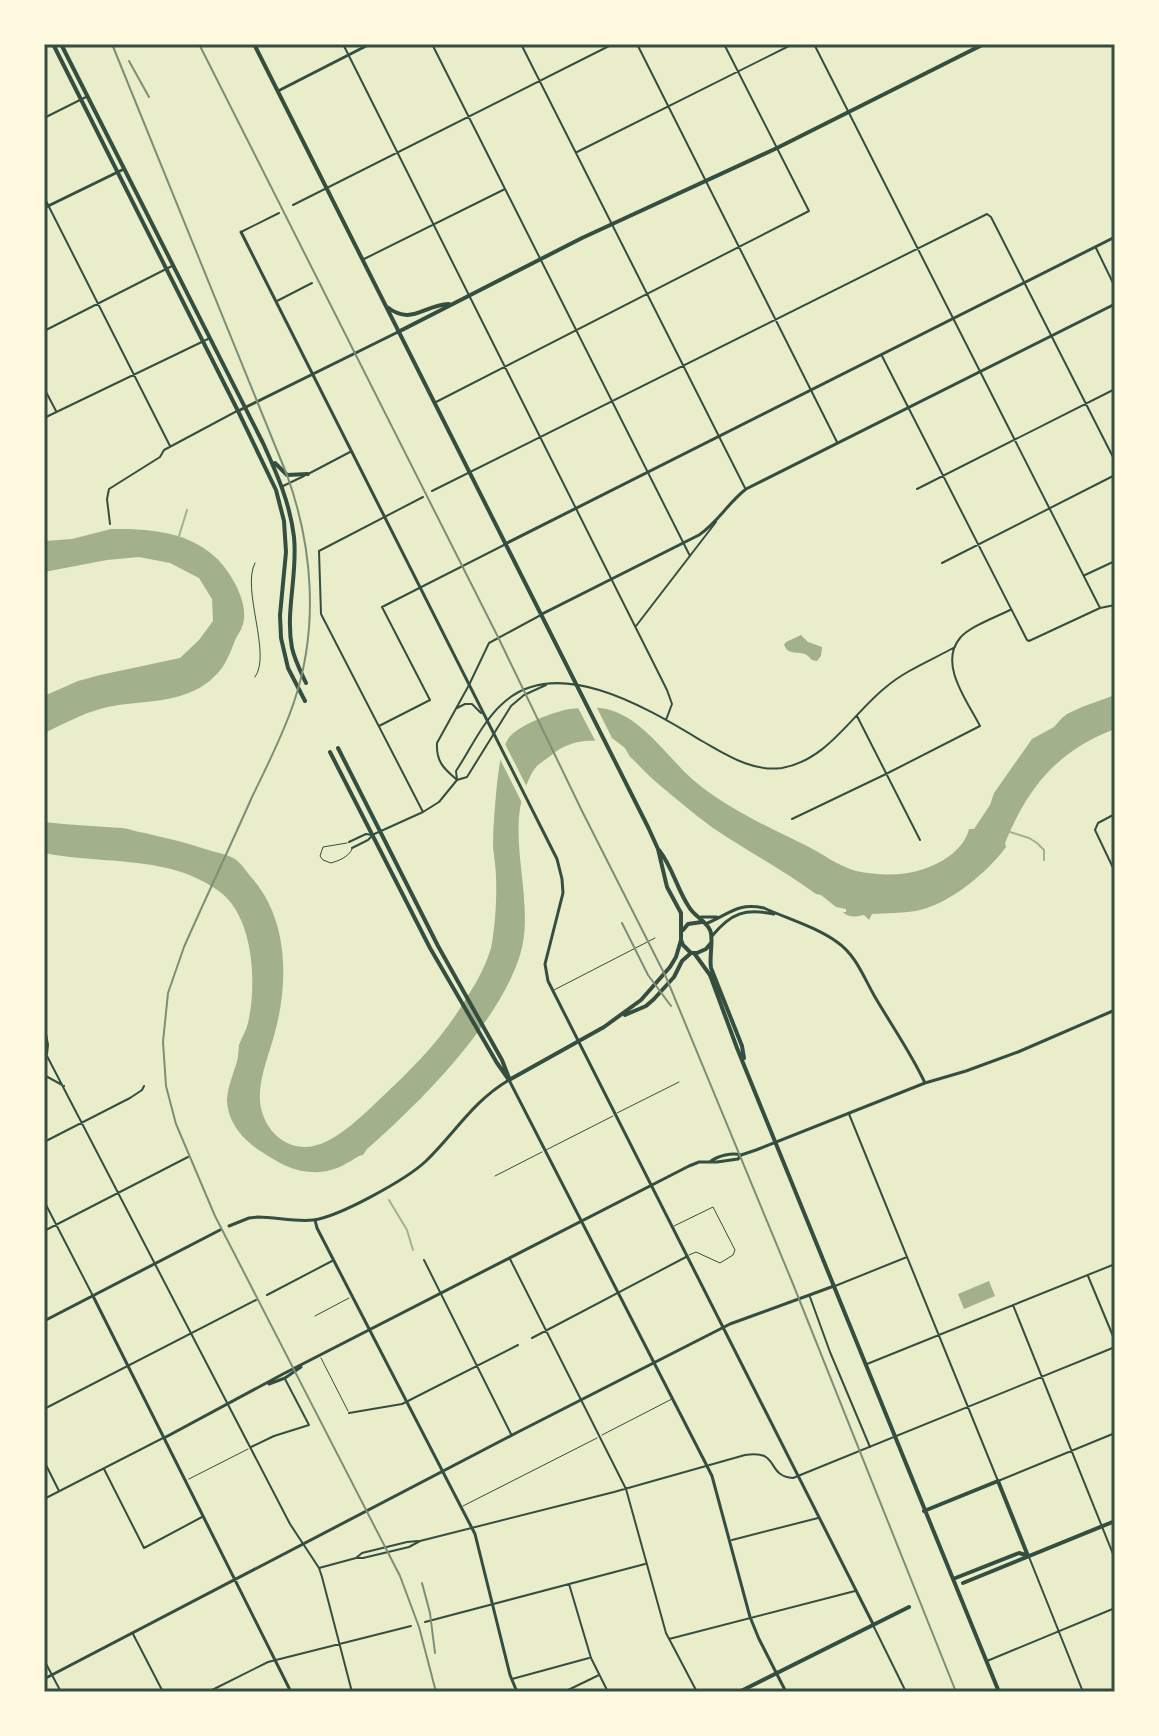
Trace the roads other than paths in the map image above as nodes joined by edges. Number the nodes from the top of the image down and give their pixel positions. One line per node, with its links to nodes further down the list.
1 (53, 44): 19 (main road)
2 (61, 44): 18 (main road)
3 (254, 44): 17 (main road)
4 (343, 44): 14 (street)
5 (370, 44): 14 (street)
6 (432, 44): 22 (street)
7 (521, 44): 16 (street)
8 (613, 44): 16 (street)
9 (637, 44): 20 (street)
10 (724, 44): 15 (street)
11 (793, 44): 15 (street)
12 (814, 44): 21 (street)
13 (984, 44): 21 (main road)
14 (348, 55): 17 (street); 25 (street)
15 (738, 71): 20 (street); 24 (street)
16 (540, 81): 22 (street); 26 (street)
17 (278, 91): 30 (main road)
18 (87, 96): 19 (street); 27 (main road)
19 (80, 99): 23 (street); 28 (main road)
20 (668, 106): 26 (street); 29 (street)
21 (848, 112): 24 (main road); 42 (street)
22 (468, 117): 25 (street); 31 (street)
23 (44, 118)
24 (777, 148): 29 (main road); 41 (street)
25 (398, 152): 30 (street); 36 (street)
26 (576, 153): 37 (street)
27 (124, 169): 28 (street); 45 (main road)
28 (117, 173): 34 (street); 46 (main road)
29 (705, 182): 37 (main road); 41 (street)
30 (327, 188): 33 (street); 43 (main road)
31 (505, 189): 36 (street); 44 (street)
32 (44, 197): 34 (street)
33 (293, 205)
34 (46, 207): 53 (street)
35 (279, 213): 38 (street)
36 (434, 224): 43 (street); 50 (street)
37 (613, 225): 44 (main road); 51 (street)
38 (241, 232): 52 (street)
39 (1115, 237): 40 (street)
40 (1095, 247): 47 (street); 49 (street)
41 (738, 248): 51 (street); 58 (street)
42 (918, 248): 47 (street); 57 (street); 58 (street)
43 (362, 259): 56 (main road)
44 (540, 259): 50 (main road); 60 (street)
45 (173, 266): 46 (street); 63 (main road)
46 (167, 269): 53 (street); 63 (main road)
47 (1024, 282): 57 (street); 62 (street)
48 (312, 283): 52 (street)
49 (1115, 287)
50 (469, 295): 54 (main road); 66 (street)
51 (648, 295): 60 (street); 65 (street)
52 (275, 302): 69 (street)
53 (98, 303): 59 (street); 68 (street)
54 (452, 304): 56 (main road); 61 (main road)
55 (1115, 304): 62 (street)
56 (386, 306): 61 (main road)
57 (953, 317): 64 (street); 67 (street)
58 (775, 320): 65 (street); 71 (street)
59 (44, 331)
60 (576, 331): 66 (street); 73 (street)
61 (398, 332): 69 (street); 74 (main road)
62 (1051, 336): 67 (street); 75 (street)
63 (206, 340): 68 (street); 76 (main road); 78 (main road)
64 (881, 354): 71 (street); 77 (street)
65 (684, 366): 73 (street); 82 (street)
66 (505, 367): 74 (street); 81 (street)
67 (981, 372): 77 (street); 83 (street)
68 (134, 374): 79 (street); 86 (street)
69 (312, 374): 76 (street); 87 (street)
70 (44, 388): 79 (street)
71 (810, 389): 82 (street); 85 (street)
72 (1115, 389): 75 (street)
73 (612, 402): 81 (street); 89 (street)
74 (435, 403): 90 (main road)
75 (1086, 404): 83 (street); 88 (street)
76 (244, 407): 78 (street); 84 (main road)
77 (909, 408): 85 (street); 93 (street)
78 (238, 411): 86 (street); 97 (main road)
79 (56, 412): 80 (street)
80 (44, 418)
81 (541, 437): 90 (street); 100 (street)
82 (720, 437): 89 (street); 95 (street)
83 (1015, 440): 93 (street); 101 (street)
84 (263, 443): 91 (main road); 94 (main road)
85 (837, 443): 95 (street)
86 (170, 446): 104 (street)
87 (351, 452): 91 (street); 102 (street)
88 (1115, 461)
89 (647, 471): 100 (street); 105 (street)
90 (470, 472): 98 (street); 106 (main road)
91 (308, 474): 94 (street)
92 (1115, 475): 101 (street)
93 (944, 476): 96 (street); 107 (street)
94 (283, 487): 97 (street); 122 (main road)
95 (746, 489): 103 (street)
96 (917, 489)
97 (276, 490): 125 (main road)
98 (432, 491)
99 (423, 497): 102 (street)
100 (576, 508): 106 (street); 113 (street)
101 (1049, 508): 107 (street); 112 (street)
102 (384, 517): 114 (street); 130 (street)
103 (716, 522): 105 (street); 108 (street)
104 (110, 524)
105 (683, 543): 108 (street); 113 (street)
106 (505, 544): 114 (street); 118 (main road)
107 (978, 545): 111 (street); 117 (street)
108 (690, 556): 119 (street)
109 (1115, 561): 112 (street)
110 (255, 563): 121 (lane)
111 (942, 563)
112 (1084, 576): 116 (street)
113 (611, 579): 118 (street); 119 (street)
114 (420, 587): 123 (street); 130 (street)
115 (1115, 605): 116 (street)
116 (1100, 608): 117 (street)
117 (1011, 609): 120 (street)
118 (542, 614): 123 (street); 143 (main road)
119 (635, 627): 129 (street)
120 (955, 647): 127 (street); 133 (street)
121 (255, 677)
122 (306, 683)
123 (469, 685): 126 (street); 128 (street)
124 (547, 685): 129 (street); 134 (street); 134 (street)
125 (305, 701)
126 (456, 709): 128 (street); 134 (street)
127 (857, 715): 129 (street); 133 (street)
128 (485, 717): 155 (street)
129 (666, 720)
130 (378, 726): 135 (street)
131 (338, 748): 138 (main road)
132 (330, 752): 139 (main road)
133 (886, 774): 137 (street); 140 (street)
134 (457, 780): 135 (street)
135 (423, 812): 138 (street)
136 (1115, 814): 144 (street)
137 (792, 819)
138 (381, 831): 139 (street); 162 (main road)
139 (372, 835): 141 (street); 142 (street); 162 (main road)
140 (920, 840)
141 (349, 842): 142 (lane)
142 (352, 848)
143 (658, 849): 146 (main road); 149 (main road)
144 (1115, 872)
145 (724, 914): 146 (street); 147 (street); 148 (street)
146 (696, 916): 148 (main road)
147 (782, 916): 150 (street); 166 (street)
148 (703, 923): 149 (main road); 150 (main road)
149 (681, 932): 152 (main road)
150 (712, 936): 153 (main road)
151 (655, 938): 155 (lane)
152 (681, 940): 154 (main road); 157 (main road)
153 (711, 943): 154 (main road); 161 (main road)
154 (693, 953): 157 (main road); 161 (main road)
155 (553, 991): 159 (street)
156 (1115, 1010): 166 (street)
157 (618, 1018): 159 (main road)
158 (44, 1023): 160 (street)
159 (579, 1042): 164 (main road); 170 (street)
160 (45, 1055): 168 (street)
161 (744, 1061): 173 (main road)
162 (499, 1062): 164 (main road)
163 (44, 1075): 168 (street)
164 (509, 1080): 174 (street); 180 (street)
165 (679, 1082): 170 (lane)
166 (925, 1083): 169 (street)
167 (144, 1086): 171 (street)
168 (64, 1087): 171 (street)
169 (849, 1113): 173 (street); 188 (street)
170 (615, 1114): 174 (lane); 177 (street)
171 (82, 1122): 172 (street); 178 (street)
172 (44, 1142)
173 (776, 1142): 177 (street); 195 (main road)
174 (545, 1150): 176 (lane); 181 (street)
175 (188, 1157): 178 (street)
176 (495, 1176)
177 (651, 1186): 181 (street); 184 (street)
178 (119, 1192): 182 (street); 192 (street)
179 (44, 1201): 182 (street)
180 (315, 1220): 183 (street); 190 (street)
181 (582, 1221): 189 (street); 197 (street)
182 (56, 1225): 186 (street); 199 (street)
183 (229, 1226)
184 (672, 1228): 187 (street); 187 (lane)
185 (220, 1230): 192 (street)
186 (44, 1231)
187 (687, 1257): 197 (street); 206 (street)
188 (907, 1257): 195 (street); 210 (street)
189 (510, 1258): 196 (street); 208 (street)
190 (333, 1260): 198 (street); 201 (street)
191 (424, 1260): 196 (street)
192 (156, 1264): 199 (street); 209 (street)
193 (1115, 1264): 194 (street)
194 (1088, 1275): 203 (street); 212 (street)
195 (834, 1286): 200 (street); 217 (main road)
196 (440, 1293): 207 (street); 220 (street)
197 (619, 1293): 208 (street); 216 (street)
198 (267, 1295)
199 (93, 1296): 205 (street); 219 (street)
200 (810, 1296): 206 (street); 237 (street)
201 (351, 1297): 204 (lane); 207 (street)
202 (256, 1300): 209 (street)
203 (1013, 1305): 210 (street); 221 (street)
204 (315, 1316)
205 (44, 1321)
206 (724, 1328): 216 (street); 243 (street)
207 (369, 1331): 215 (street); 226 (street)
208 (546, 1331): 211 (street); 225 (street)
209 (192, 1334): 219 (street); 227 (street)
210 (939, 1335): 217 (street); 228 (street)
211 (532, 1338)
212 (1115, 1341)
213 (518, 1345): 220 (street)
214 (1115, 1347): 221 (street)
215 (320, 1356): 218 (street); 230 (lane)
216 (655, 1363): 224 (street); 225 (street)
217 (866, 1364): 234 (main road)
218 (303, 1365): 222 (street); 223 (street)
219 (128, 1366): 229 (street); 235 (street)
220 (475, 1366): 226 (street); 232 (street)
221 (1042, 1376): 228 (street); 238 (street)
222 (285, 1378): 223 (street); 236 (street)
223 (266, 1385): 227 (street)
224 (673, 1399): 233 (lane); 240 (street)
225 (581, 1400): 232 (street); 233 (street)
226 (406, 1402): 230 (street); 242 (street)
227 (229, 1404): 235 (street); 236 (street)
228 (968, 1407): 234 (street); 245 (street)
229 (44, 1409)
230 (349, 1413)
231 (1115, 1433): 238 (street)
232 (512, 1436): 242 (street)
233 (600, 1436): 246 (street); 249 (lane)
234 (895, 1437): 237 (street); 250 (main road)
235 (164, 1438): 241 (street); 244 (street)
236 (251, 1447): 244 (lane); 257 (street)
237 (870, 1447): 243 (street)
238 (1072, 1450): 245 (street); 254 (street)
239 (44, 1461): 247 (street)
240 (707, 1466): 243 (street); 246 (street); 256 (street)
241 (104, 1469): 247 (street); 251 (street)
242 (442, 1472): 249 (street); 257 (street)
243 (799, 1476): 252 (street)
244 (185, 1481): 251 (street)
245 (998, 1481): 250 (main road); 258 (main road)
246 (626, 1489): 255 (street); 260 (street)
247 (59, 1491): 248 (street)
248 (44, 1499)
249 (461, 1508): 255 (street)
250 (924, 1511): 263 (main road)
251 (203, 1517): 262 (street)
252 (820, 1518): 256 (street); 266 (street)
253 (1115, 1521): 254 (main road)
254 (1102, 1526): 258 (main road); 259 (street)
255 (472, 1528): 261 (street); 267 (street)
256 (730, 1541): 270 (street)
257 (303, 1545): 261 (street); 262 (street)
258 (1028, 1556): 263 (main road); 265 (main road); 274 (street)
259 (1115, 1559)
260 (646, 1563): 264 (street); 276 (street)
261 (319, 1568): 277 (street)
262 (236, 1580): 275 (street); 280 (street)
263 (952, 1580): 281 (main road)
264 (569, 1583): 267 (street); 278 (street)
265 (963, 1583)
266 (856, 1591): 270 (street); 272 (street)
267 (493, 1604): 271 (street); 286 (street)
268 (909, 1607): 272 (main road)
269 (1115, 1608): 274 (street)
270 (750, 1617): 276 (street); 282 (street)
271 (425, 1622)
272 (873, 1624): 282 (main road); 298 (street)
273 (411, 1626): 277 (street)
274 (1059, 1631): 281 (street); 300 (street)
275 (132, 1633): 283 (street); 288 (street)
276 (669, 1639): 295 (street)
277 (341, 1643): 280 (street); 291 (street)
278 (591, 1658): 284 (street); 286 (street)
279 (44, 1660): 283 (street)
280 (274, 1660): 289 (street); 290 (street)
281 (986, 1661): 299 (main road)
282 (777, 1673): 296 (main road); 297 (street)
283 (52, 1675): 285 (street); 287 (street)
284 (599, 1675): 293 (street); 294 (street)
285 (44, 1679)
286 (512, 1679): 292 (street)
287 (61, 1692)
288 (163, 1692)
289 (208, 1692)
290 (291, 1692)
291 (352, 1692)
292 (517, 1692)
293 (564, 1692)
294 (608, 1692)
295 (697, 1692)
296 (739, 1692)
297 (786, 1692)
298 (906, 1692)
299 (999, 1692)
300 (1083, 1692)

